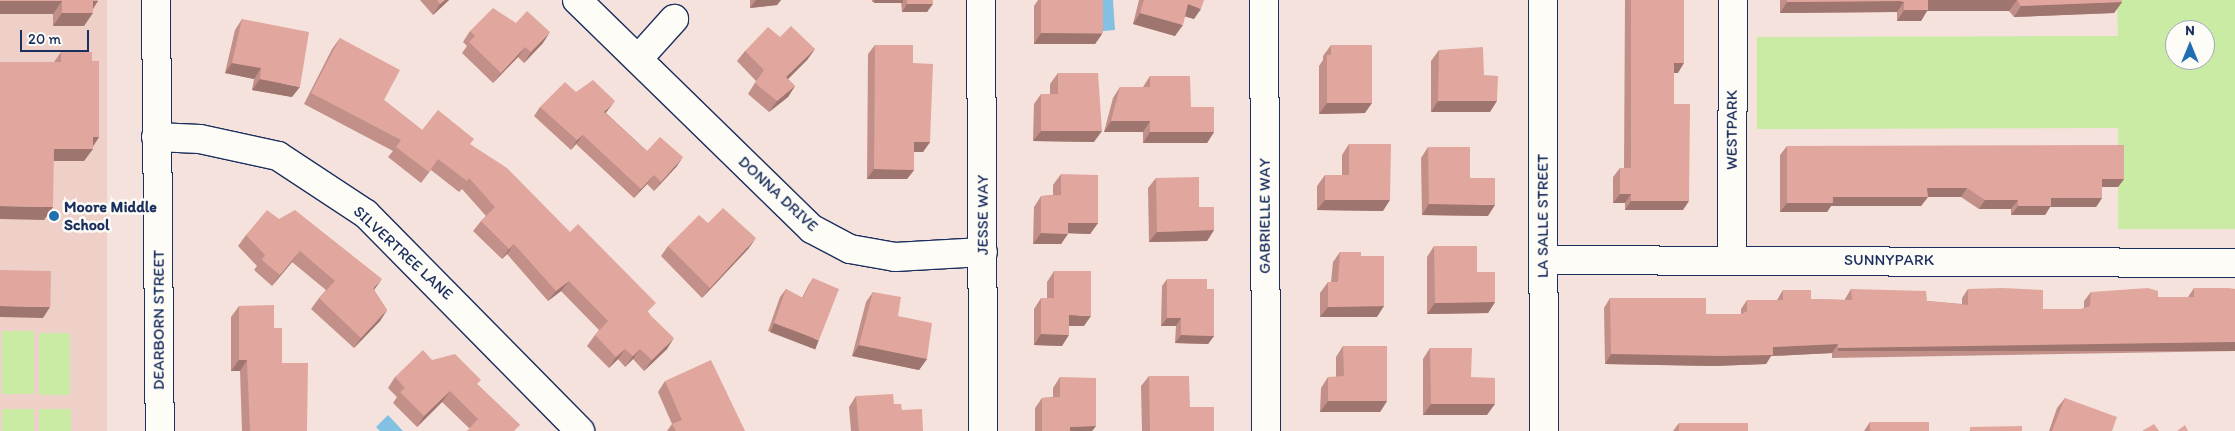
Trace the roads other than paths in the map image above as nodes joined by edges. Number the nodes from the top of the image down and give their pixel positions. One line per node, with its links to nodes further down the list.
1 (156, 0): 9 (street, DEARBORN STREET)
2 (577, 0): 8 (street, DONNA DRIVE)
3 (981, 0): 10 (street, JESSE WAY)
4 (1264, 0): 17 (street, GABRIELLE WAY)
5 (1543, 0): 11 (street, LA SALLE STREET)
6 (1733, 0): 12 (street, WESTPARK)
7 (674, 19): 8 (street)
8 (638, 59): 10 (street, DONNA DRIVE)
9 (156, 137): 14 (street, DEARBORN STREET); 15 (street, SILVERTREE LANE)
10 (983, 252): 16 (street, JESSE WAY)
11 (1543, 260): 12 (street, SUNNYPARK); 18 (street, LA SALLE STREET)
12 (1732, 260): 13 (street, SUNNYPARK)
13 (2235, 263)
14 (160, 431)
15 (580, 431)
16 (983, 431)
17 (1266, 431)
18 (1544, 431)

